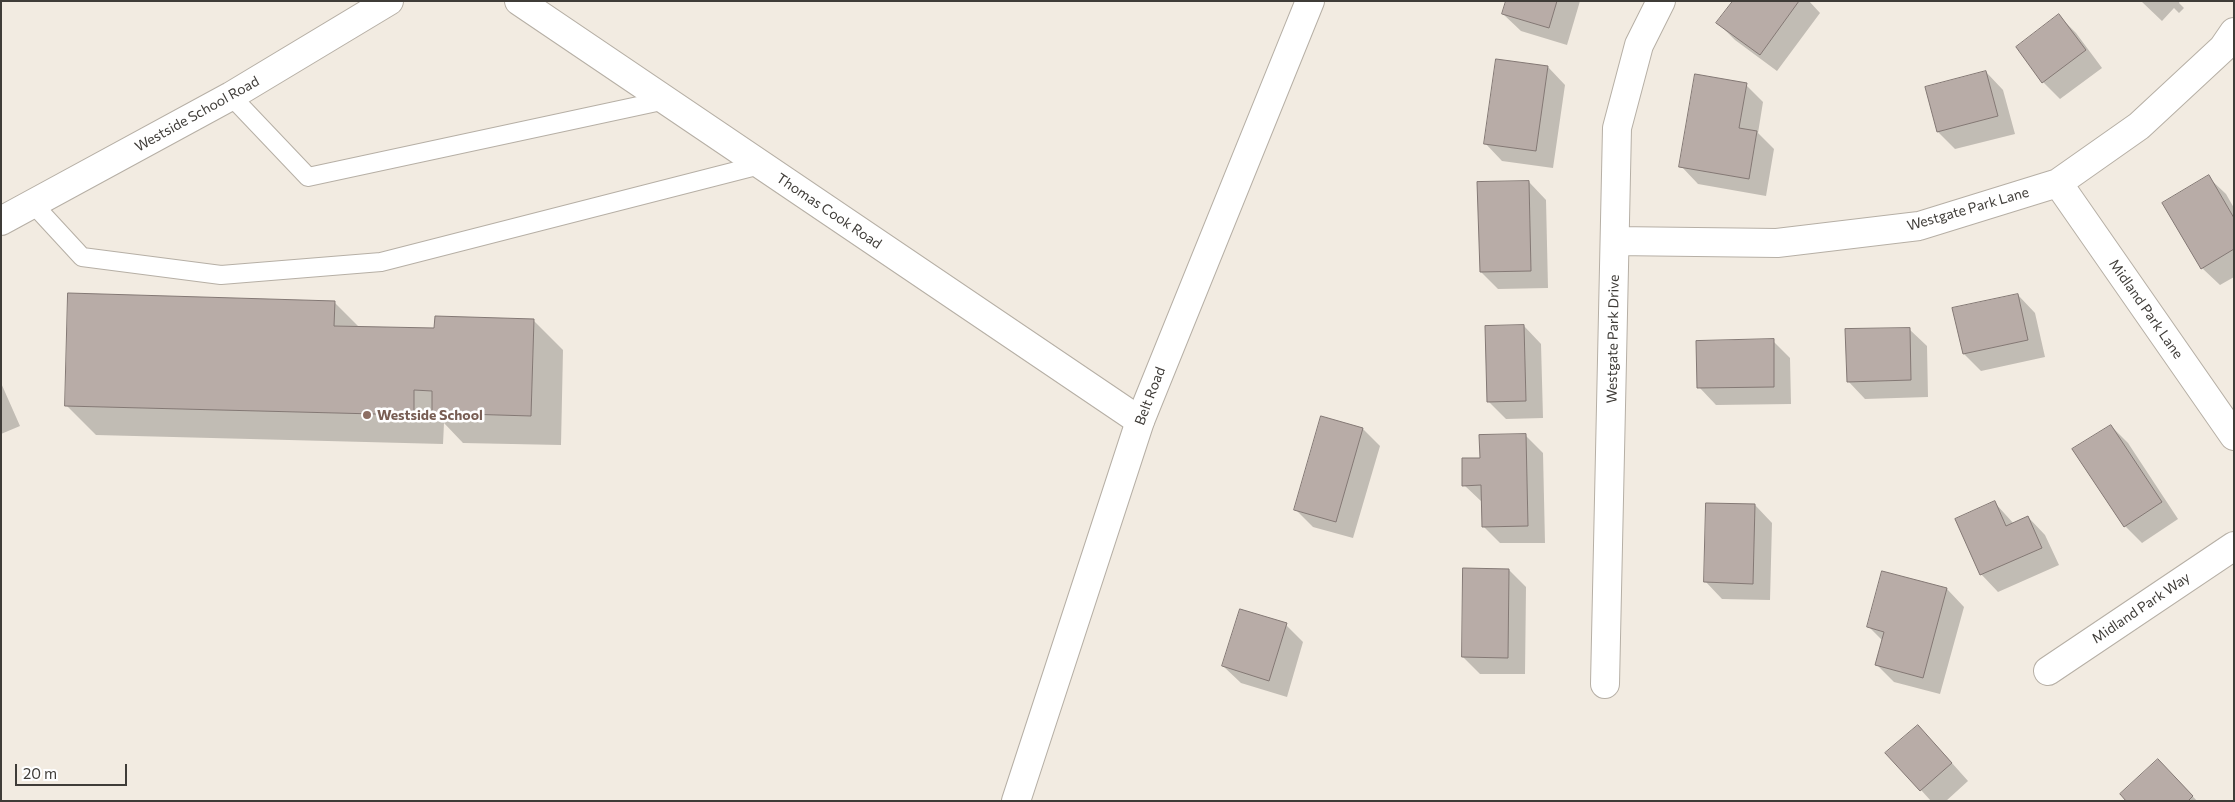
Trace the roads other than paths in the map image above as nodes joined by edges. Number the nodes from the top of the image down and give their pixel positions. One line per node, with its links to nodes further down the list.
1 (389, 1): 6 (street, Westside School Road)
2 (519, 1): 7 (street, Thomas Cook Road)
3 (1310, 1): 13 (street, Belt Road)
4 (1661, 1): 12 (street, Westgate Park Drive)
5 (2234, 32): 9 (street, Westgate Park Lane)
6 (231, 96): 7 (lane); 10 (street, Westside School Road)
7 (666, 100): 8 (street, Thomas Cook Road)
8 (760, 165): 10 (lane); 13 (street, Thomas Cook Road)
9 (2058, 183): 12 (street, Westgate Park Lane); 14 (street, Midland Park Lane)
10 (34, 205): 11 (street, Westside School Road)
11 (1, 221)
12 (1615, 241): 17 (street, Westgate Park Drive)
13 (1140, 421): 18 (street, Belt Road)
14 (2234, 436)
15 (2234, 546): 16 (street, Midland Park Way)
16 (2048, 671)
17 (1605, 684)
18 (1016, 801)

